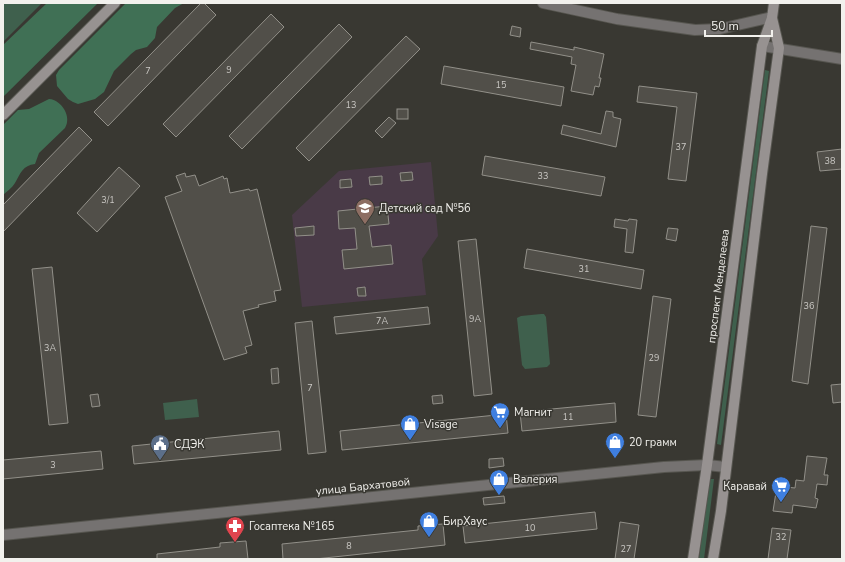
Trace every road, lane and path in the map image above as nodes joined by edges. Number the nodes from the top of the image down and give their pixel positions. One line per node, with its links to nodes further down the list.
1 (115, 3): 8 (main road)
2 (543, 3): 4 (street)
3 (774, 3): 4 (main road, проспект Менделеева)
4 (772, 18): 5 (main road, проспект Менделеева); 6 (main road, проспект Менделеева)
5 (762, 46): 6 (street); 9 (main road, проспект Менделеева)
6 (779, 48): 7 (street); 10 (main road, проспект Менделеева)
7 (842, 59)
8 (3, 115)
9 (707, 465): 10 (street, улица Бархатовой); 11 (street, улица Бархатовой); 12 (main road, проспект Менделеева)
10 (726, 467): 13 (main road, проспект Менделеева)
11 (3, 535)
12 (693, 559)
13 (713, 559)

